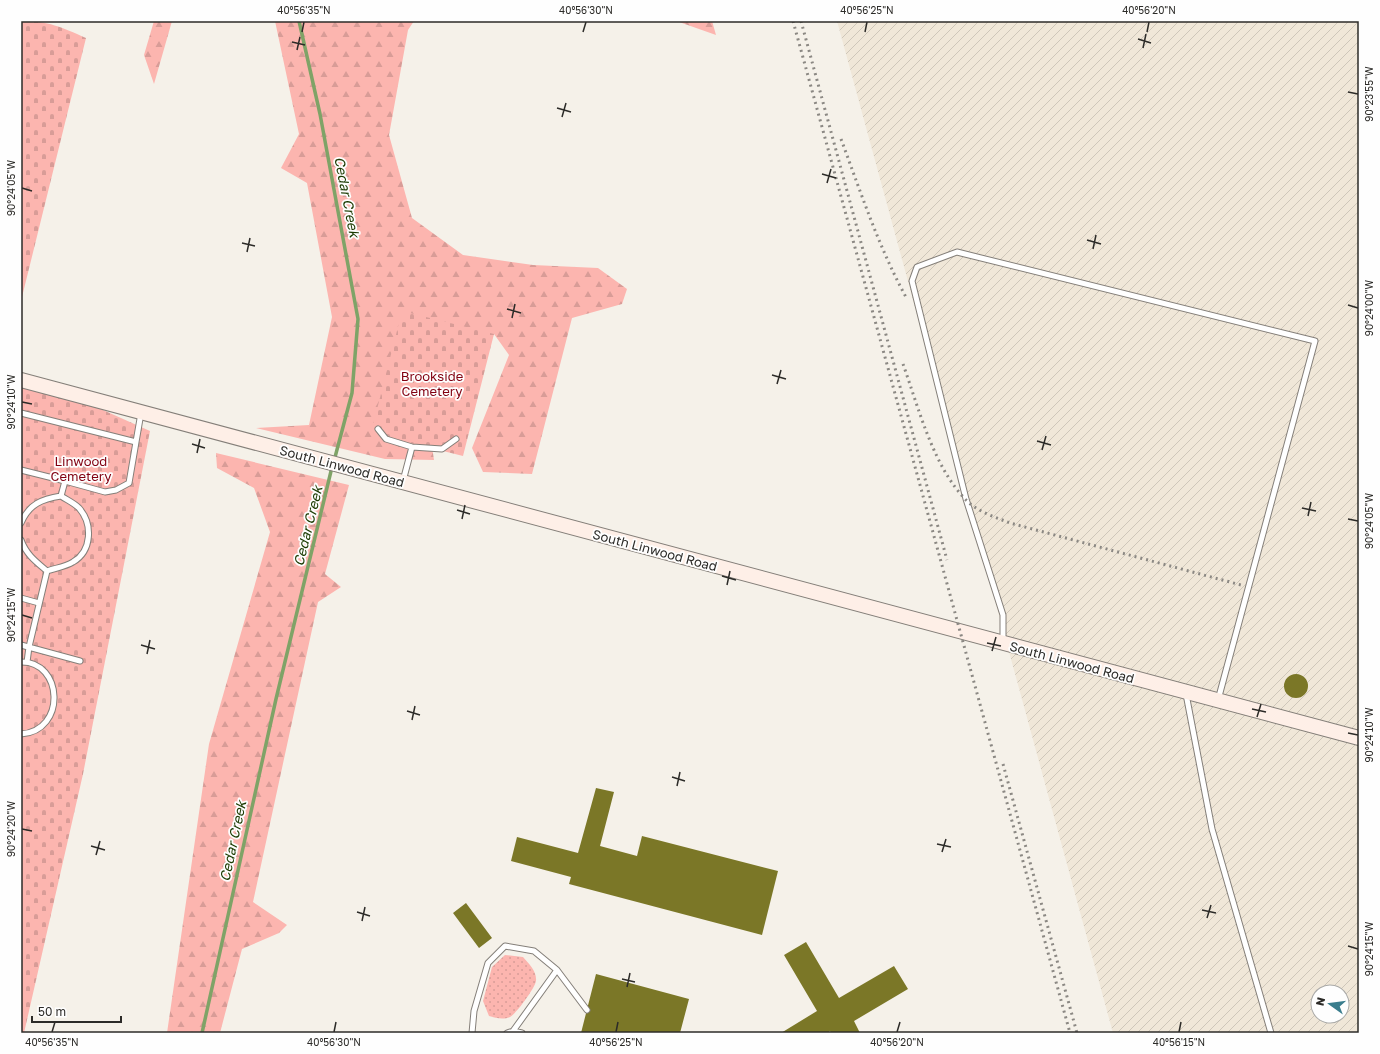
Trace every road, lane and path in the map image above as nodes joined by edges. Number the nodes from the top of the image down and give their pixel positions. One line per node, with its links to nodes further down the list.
1 (21, 380): 3 (main road, South Linwood Road)
2 (21, 413): 6 (lane)
3 (140, 413): 6 (lane); 10 (main road, South Linwood Road)
4 (378, 429): 7 (lane)
5 (456, 439): 7 (lane)
6 (136, 442): 9 (lane)
7 (412, 447): 10 (lane)
8 (21, 470): 9 (lane)
9 (65, 482): 11 (lane)
10 (402, 482): 17 (main road, South Linwood Road)
11 (61, 496): 12 (lane); 14 (lane)
12 (21, 523)
13 (21, 540): 14 (lane)
14 (46, 571): 16 (lane)
15 (21, 598): 16 (lane)
16 (39, 603): 19 (lane)
17 (1003, 643): 22 (main road, South Linwood Road); 23 (lane)
18 (21, 645): 19 (lane)
19 (29, 647): 20 (lane); 21 (lane)
20 (80, 661)
21 (24, 662): 24 (lane)
22 (1186, 693): 23 (main road, South Linwood Road); 32 (lane)
23 (1217, 701): 25 (main road, South Linwood Road)
24 (21, 734)
25 (1359, 738)
26 (557, 970): 27 (lane); 28 (lane); 29 (lane)
27 (586, 1010)
28 (513, 1031): 30 (lane); 31 (lane)
29 (472, 1033)
30 (507, 1033)
31 (522, 1033)
32 (1271, 1033)

